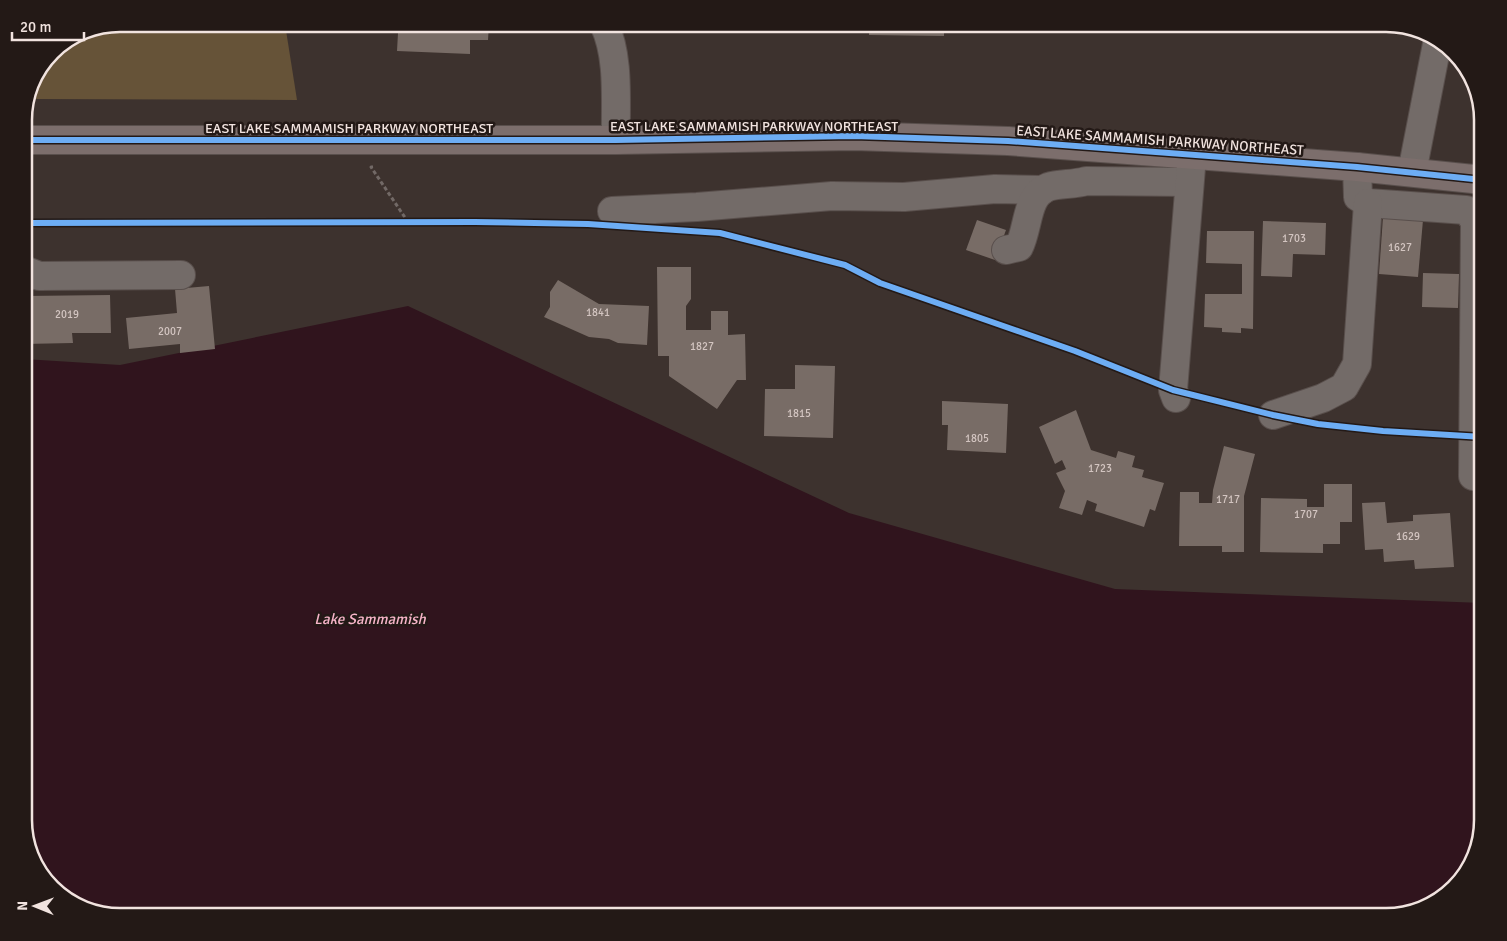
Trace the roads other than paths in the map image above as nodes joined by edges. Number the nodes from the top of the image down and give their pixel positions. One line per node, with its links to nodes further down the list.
1 (608, 32): 4 (street)
2 (1436, 47): 7 (street)
3 (33, 140): 4 (main road, EAST LAKE SAMMAMISH PARKWAY NORTHEAST)
4 (616, 140): 5 (main road, EAST LAKE SAMMAMISH PARKWAY NORTHEAST)
5 (1192, 155): 6 (main road, EAST LAKE SAMMAMISH PARKWAY NORTHEAST); 9 (street)
6 (1357, 167): 7 (main road, EAST LAKE SAMMAMISH PARKWAY NORTHEAST); 11 (street)
7 (1412, 172): 8 (main road, EAST LAKE SAMMAMISH PARKWAY NORTHEAST)
8 (1474, 179)
9 (1190, 182): 10 (street); 17 (street)
10 (1042, 190): 12 (street); 14 (street)
11 (1368, 203): 13 (street); 18 (street)
12 (612, 211)
13 (1474, 217)
14 (1006, 250)
15 (33, 274): 16 (street)
16 (181, 275)
17 (1176, 398)
18 (1273, 415)
19 (1474, 434): 20 (street)
20 (1473, 476)

